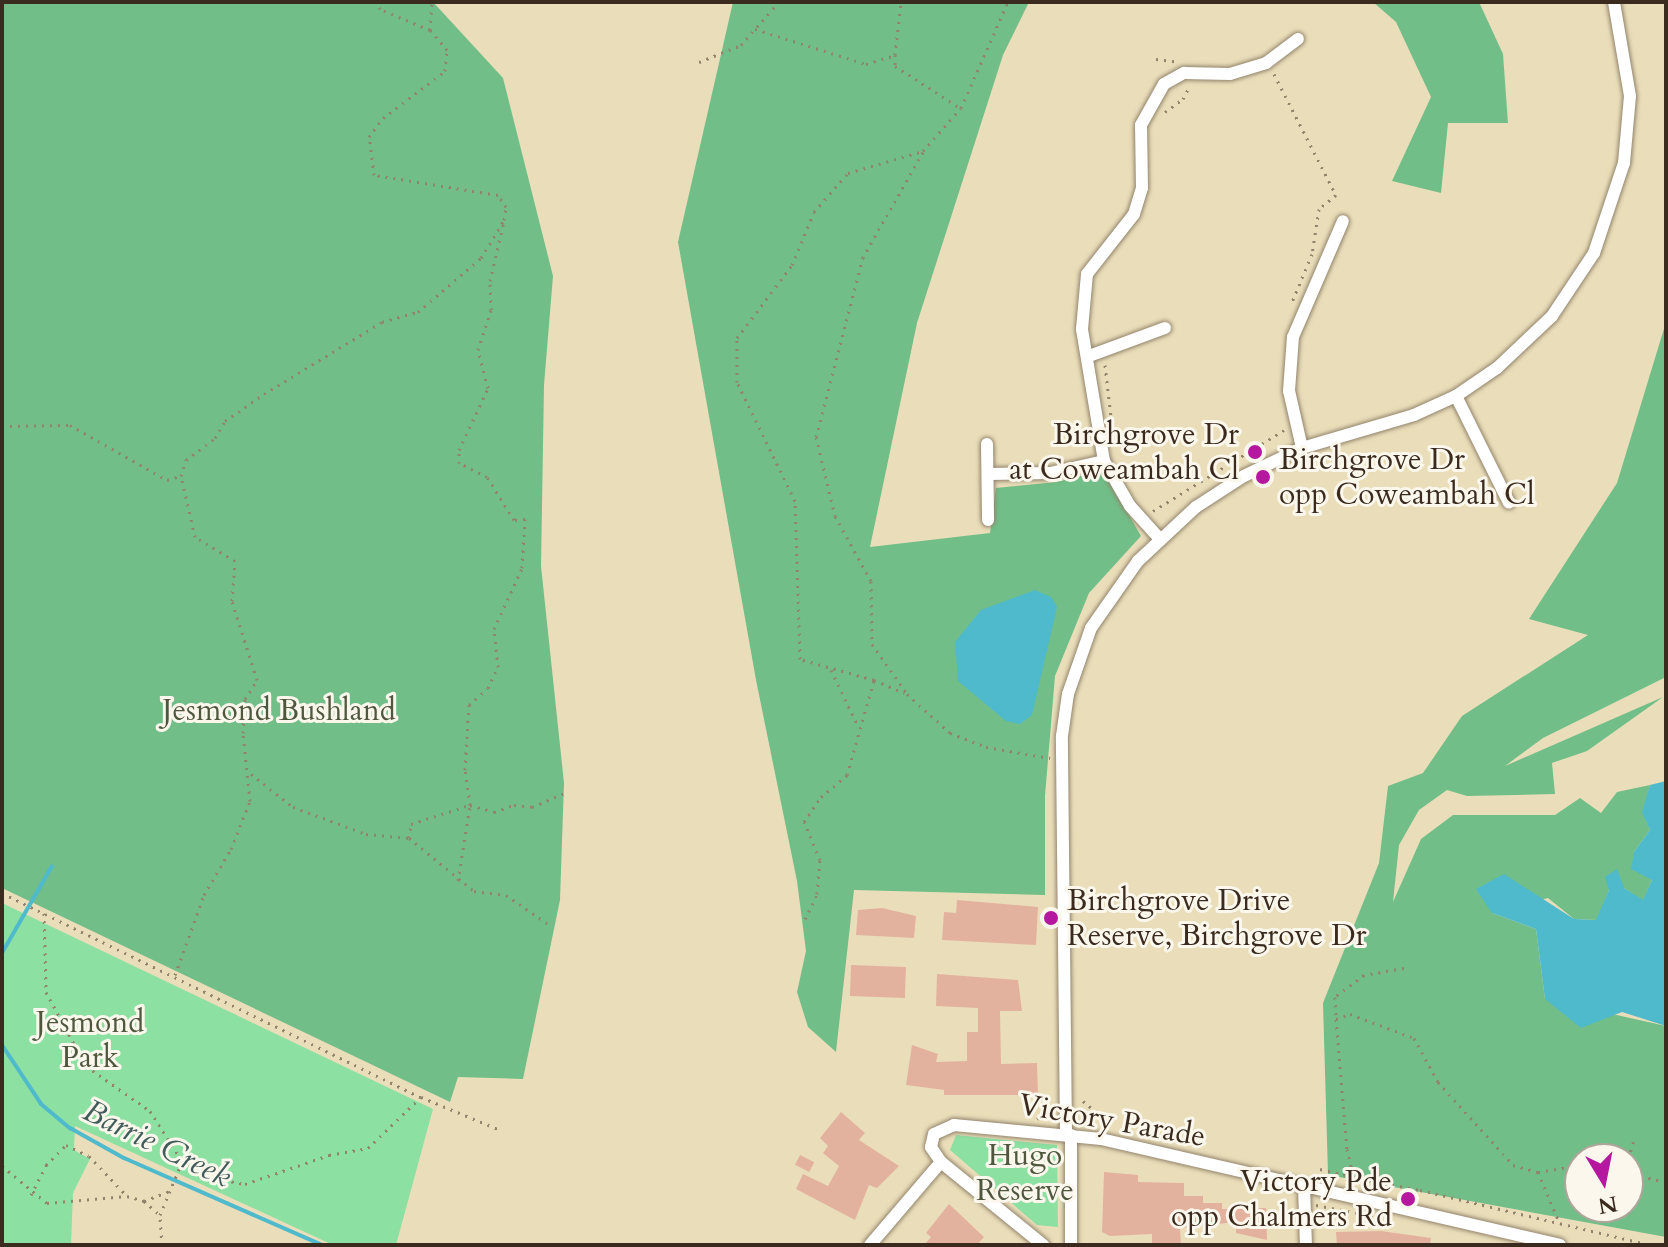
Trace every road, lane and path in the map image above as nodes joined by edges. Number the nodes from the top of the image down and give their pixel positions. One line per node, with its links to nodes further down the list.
1 (378, 2): 8 (path)
2 (432, 2): 8 (path)
3 (779, 2): 7 (path)
4 (901, 2): 10 (path)
5 (1008, 2): 15 (path)
6 (1614, 2): 24 (street)
7 (755, 29): 10 (path); 12 (path)
8 (430, 30): 19 (path)
9 (1298, 39): 13 (street)
10 (895, 55): 15 (path)
11 (1156, 59): 13 (path)
12 (699, 62)
13 (1187, 73): 16 (path); 23 (street)
14 (1273, 73): 18 (path)
15 (961, 108): 17 (path)
16 (1160, 116)
17 (923, 151): 37 (path); 39 (path)
18 (1336, 195)
19 (504, 220): 32 (path); 44 (path)
20 (1343, 221): 29 (street)
21 (1165, 328): 22 (street)
22 (1102, 351): 23 (street); 26 (path)
23 (1089, 356): 30 (street)
24 (1456, 396): 29 (street); 33 (street)
25 (1284, 422): 34 (path)
26 (1111, 424)
27 (2, 426): 32 (path)
28 (987, 444): 31 (street)
29 (1302, 448): 36 (street)
30 (1104, 461): 31 (street); 36 (street)
31 (988, 474): 35 (street)
32 (181, 476): 42 (path)
33 (1509, 503)
34 (1147, 508)
35 (988, 520)
36 (1159, 538): 41 (street)
37 (831, 670): 38 (path); 40 (path)
38 (874, 680): 39 (path); 40 (path)
39 (907, 694): 41 (path)
40 (858, 726): 49 (path)
41 (1061, 759): 60 (street)
42 (251, 774): 45 (path); 52 (path)
43 (563, 794): 44 (path)
44 (470, 805): 45 (path); 46 (path)
45 (409, 838): 46 (path)
46 (458, 881): 50 (path)
47 (2, 893): 48 (path)
48 (44, 913): 52 (path); 61 (path)
49 (805, 919)
50 (548, 924)
51 (1404, 968): 53 (path)
52 (175, 975): 54 (path)
53 (1336, 1019): 66 (path); 67 (path)
54 (421, 1097): 59 (path); 61 (path)
55 (1083, 1101): 58 (path)
56 (1051, 1111): 57 (path)
57 (1025, 1118)
58 (1102, 1126)
59 (498, 1129)
60 (1069, 1134): 62 (street, Victory Parade); 72 (street, Victory Parade); 84 (street)
61 (182, 1161): 73 (path)
62 (941, 1162): 82 (street); 83 (street)
63 (2, 1166): 74 (path)
64 (1564, 1168): 66 (path)
65 (1320, 1169): 67 (path)
66 (1538, 1172): 80 (path)
67 (1353, 1177): 69 (path); 71 (path); 80 (path)
68 (1644, 1177): 70 (path)
69 (1346, 1181)
70 (1666, 1182)
71 (1355, 1183)
72 (1304, 1186): 77 (street); 86 (street, Victory Parade)
73 (170, 1190): 76 (path); 78 (path)
74 (31, 1195): 75 (path); 75 (path)
75 (127, 1196): 76 (path)
76 (144, 1201): 78 (path)
77 (1305, 1203): 79 (path); 85 (street)
78 (160, 1215): 81 (path)
79 (1393, 1216)
80 (1561, 1225): 87 (path)
81 (162, 1244)
82 (870, 1245)
83 (1043, 1245)
84 (1071, 1245)
85 (1306, 1245)
86 (1560, 1245)
87 (1650, 1245)

